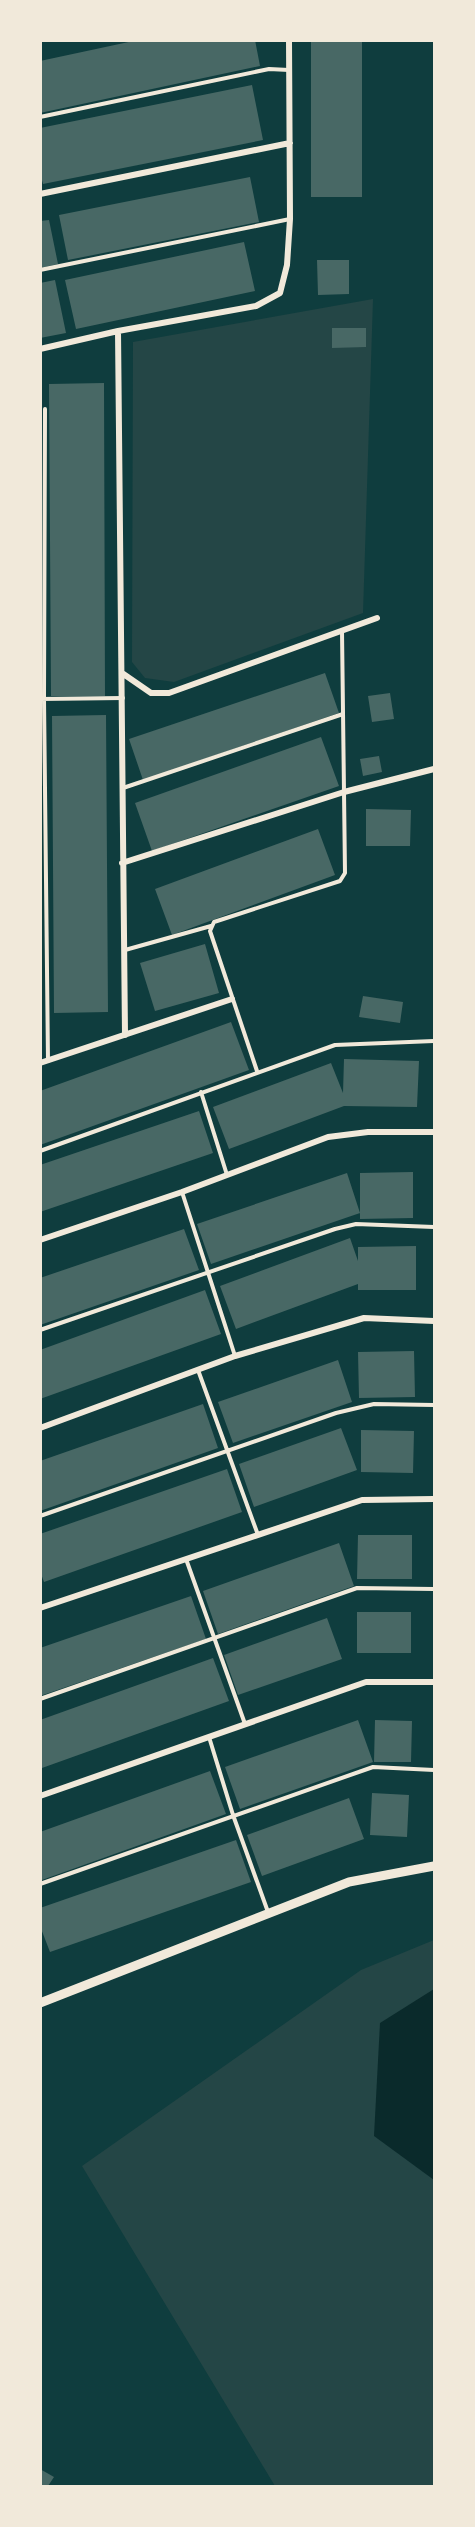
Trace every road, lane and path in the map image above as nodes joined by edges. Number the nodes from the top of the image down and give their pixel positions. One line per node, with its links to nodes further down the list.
1 (289, 40): 2 (street)
2 (290, 70): 3 (lane); 4 (street)
3 (40, 117)
4 (290, 143): 5 (street); 6 (street)
5 (40, 194)
6 (290, 219): 7 (lane); 8 (street)
7 (40, 270)
8 (118, 331): 9 (street); 13 (street)
9 (40, 349)
10 (45, 408): 15 (lane)
11 (377, 618): 12 (street)
12 (342, 630): 13 (street); 16 (lane)
13 (122, 673): 14 (street)
14 (123, 698): 15 (lane); 18 (street)
15 (42, 699): 26 (lane)
16 (343, 714): 18 (lane); 19 (lane)
17 (435, 769): 19 (street)
18 (122, 789): 20 (street)
19 (344, 792): 20 (street); 21 (lane)
20 (122, 862): 22 (street)
21 (211, 926): 22 (lane); 23 (lane)
22 (125, 950): 24 (street)
23 (232, 999): 24 (street); 27 (lane)
24 (125, 1035): 26 (street)
25 (435, 1041): 27 (lane)
26 (44, 1062)
27 (257, 1071): 28 (lane)
28 (201, 1092): 30 (lane); 31 (lane)
29 (435, 1132): 31 (street)
30 (40, 1151)
31 (227, 1175): 32 (street)
32 (182, 1192): 34 (street); 35 (lane)
33 (435, 1227): 35 (lane)
34 (40, 1240)
35 (208, 1272): 37 (lane); 38 (lane)
36 (435, 1321): 38 (street)
37 (40, 1330)
38 (235, 1356): 39 (street)
39 (198, 1370): 41 (street); 42 (lane)
40 (435, 1405): 42 (lane)
41 (40, 1428)
42 (228, 1451): 44 (lane); 45 (lane)
43 (435, 1499): 45 (street)
44 (40, 1516)
45 (258, 1535): 46 (street)
46 (186, 1559): 48 (street); 49 (lane)
47 (435, 1589): 49 (lane)
48 (40, 1608)
49 (214, 1638): 51 (lane); 52 (lane)
50 (435, 1682): 52 (street)
51 (40, 1699)
52 (245, 1724): 53 (street)
53 (208, 1737): 55 (street); 56 (lane)
54 (435, 1770): 56 (lane)
55 (40, 1796)
56 (233, 1815): 58 (lane); 59 (lane)
57 (435, 1866): 59 (street)
58 (40, 1884)
59 (268, 1913): 60 (street)
60 (40, 2003)

